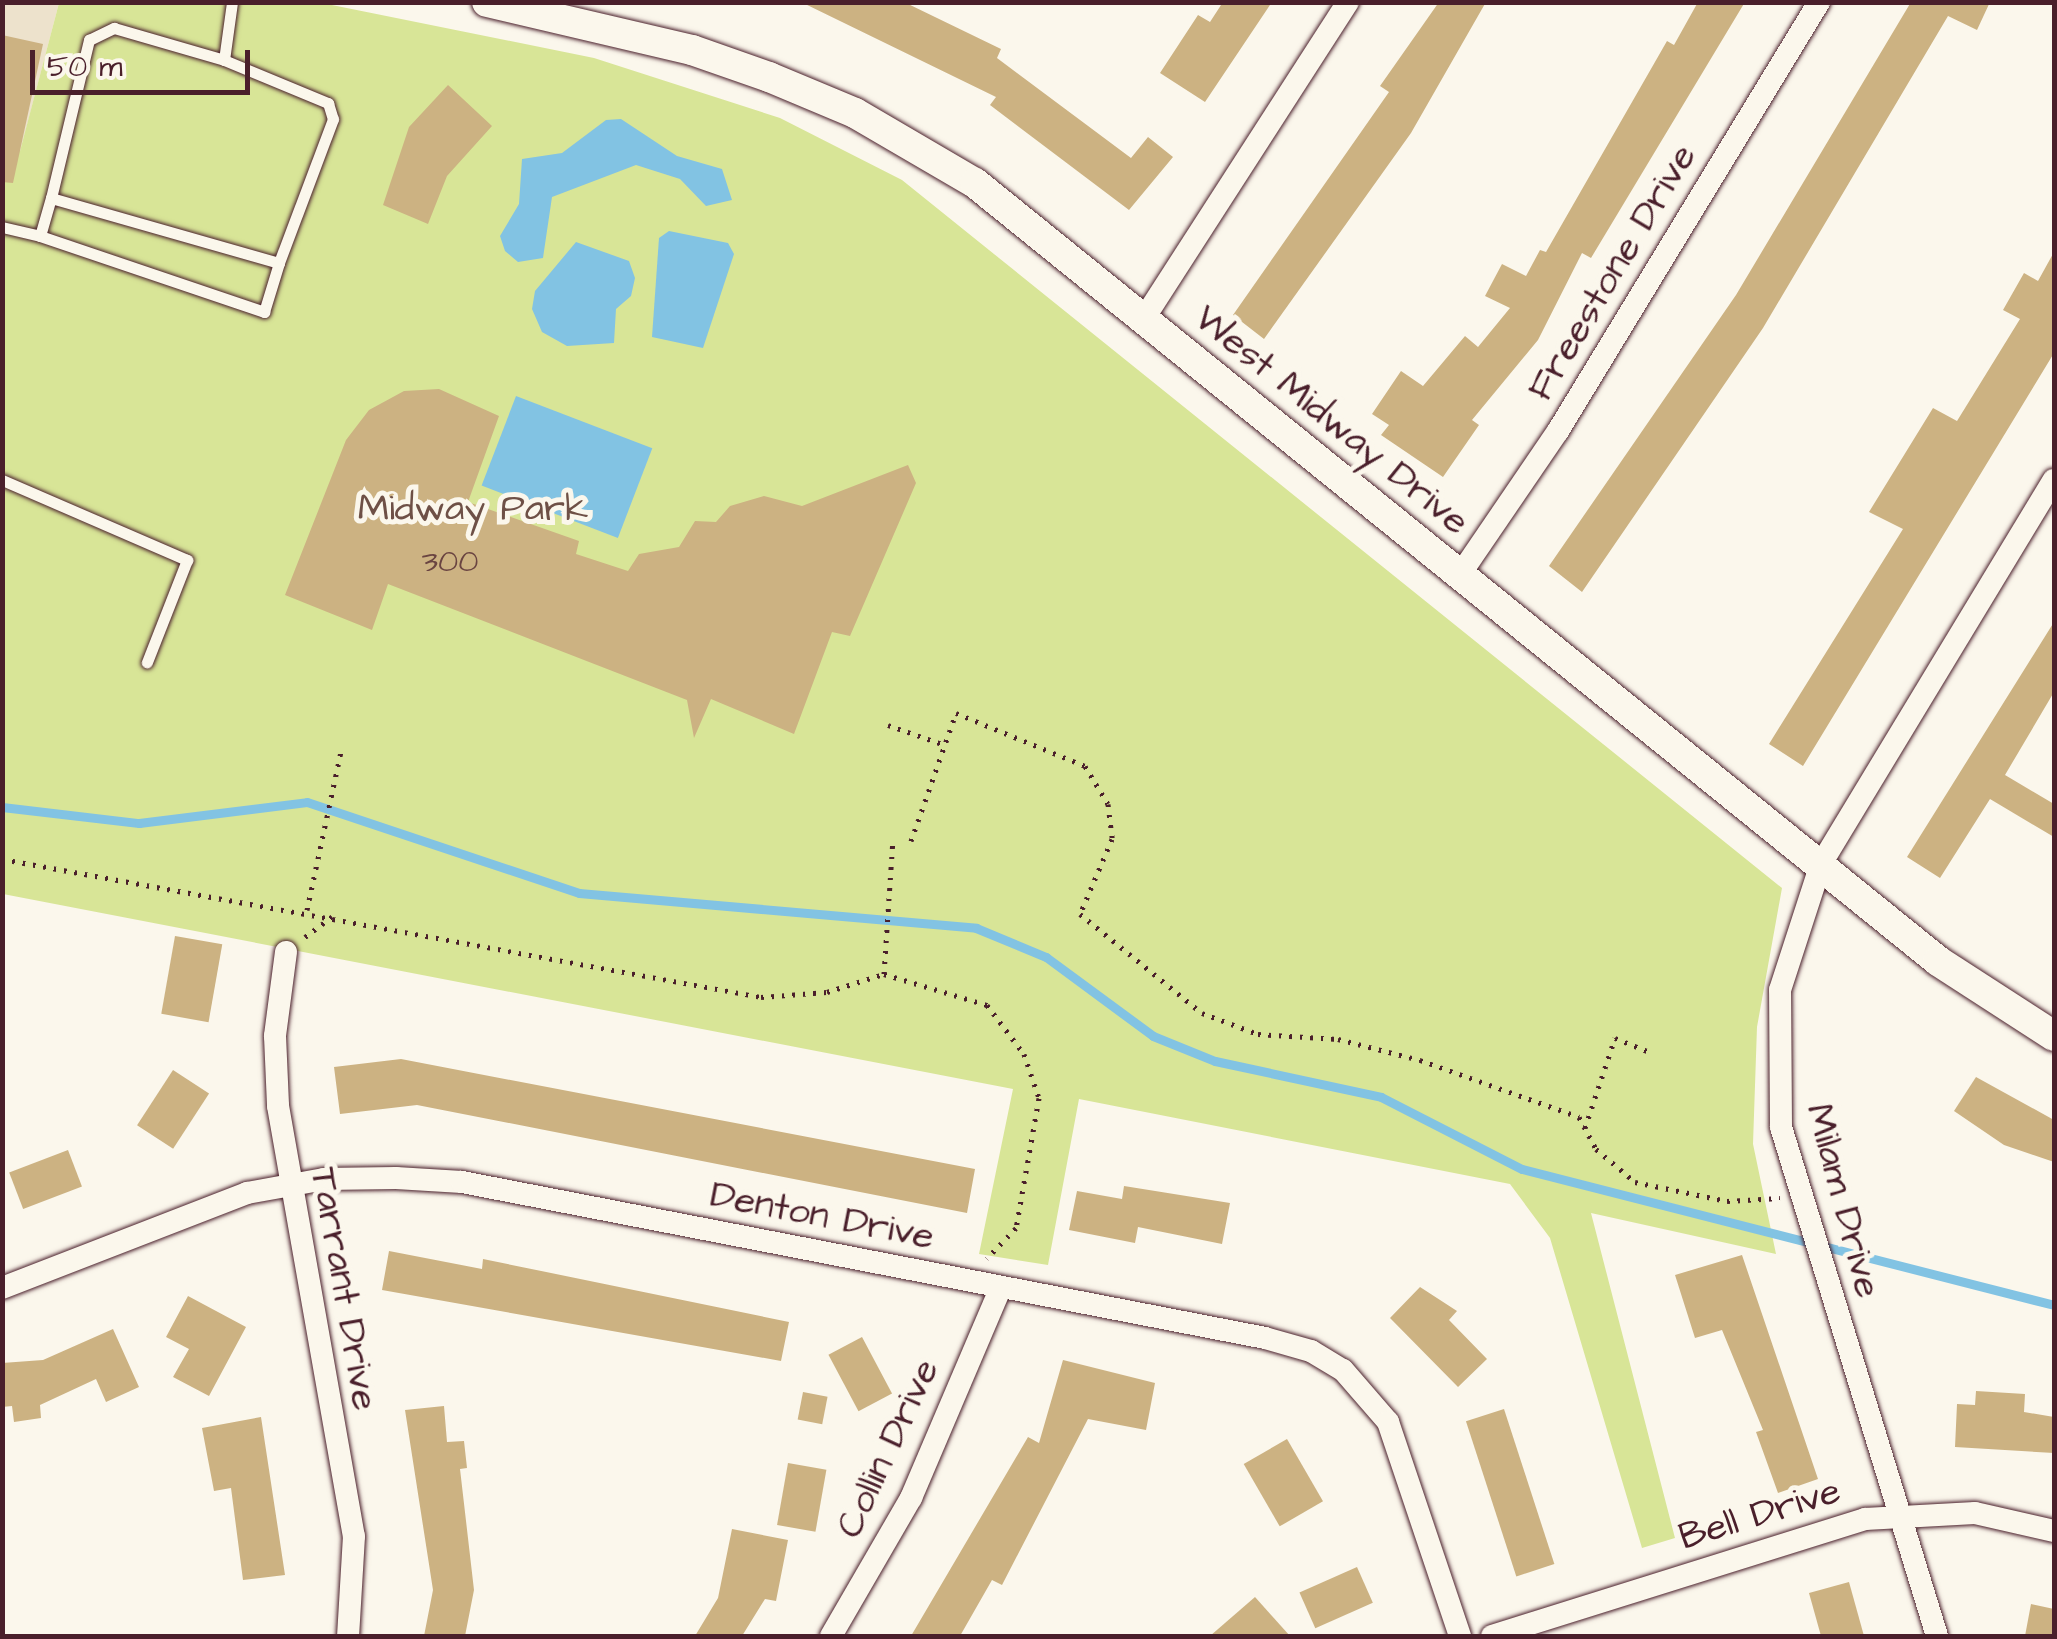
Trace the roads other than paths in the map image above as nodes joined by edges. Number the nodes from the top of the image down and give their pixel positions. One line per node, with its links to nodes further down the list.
1 (232, 2): 5 (lane)
2 (487, 2): 10 (street, West Midway Drive)
3 (1348, 2): 10 (street)
4 (1819, 2): 13 (street, Freestone Drive)
5 (224, 60): 6 (lane); 9 (lane)
6 (51, 198): 8 (lane); 9 (lane)
7 (2, 226): 8 (lane)
8 (40, 236): 9 (lane)
9 (279, 263)
10 (1143, 320): 13 (street, West Midway Drive)
11 (2, 480): 14 (lane)
12 (2054, 480): 15 (street, Milam Drive)
13 (1459, 576): 15 (street, West Midway Drive)
14 (147, 662)
15 (1821, 864): 17 (street, West Midway Drive); 21 (street, Milam Drive)
16 (286, 952): 18 (street, Tarrant Drive)
17 (2054, 1036)
18 (286, 1184): 19 (street, Denton Drive); 20 (street, Denton Drive); 23 (street, Tarrant Drive)
19 (1001, 1287): 24 (street, Collin Drive); 25 (street, Denton Drive)
20 (2, 1288)
21 (1899, 1517): 22 (street, Bell Drive); 26 (street, Bell Drive); 27 (street, Milam Drive)
22 (2054, 1531)
23 (348, 1636)
24 (832, 1636)
25 (1460, 1636)
26 (1492, 1636)
27 (1937, 1636)

